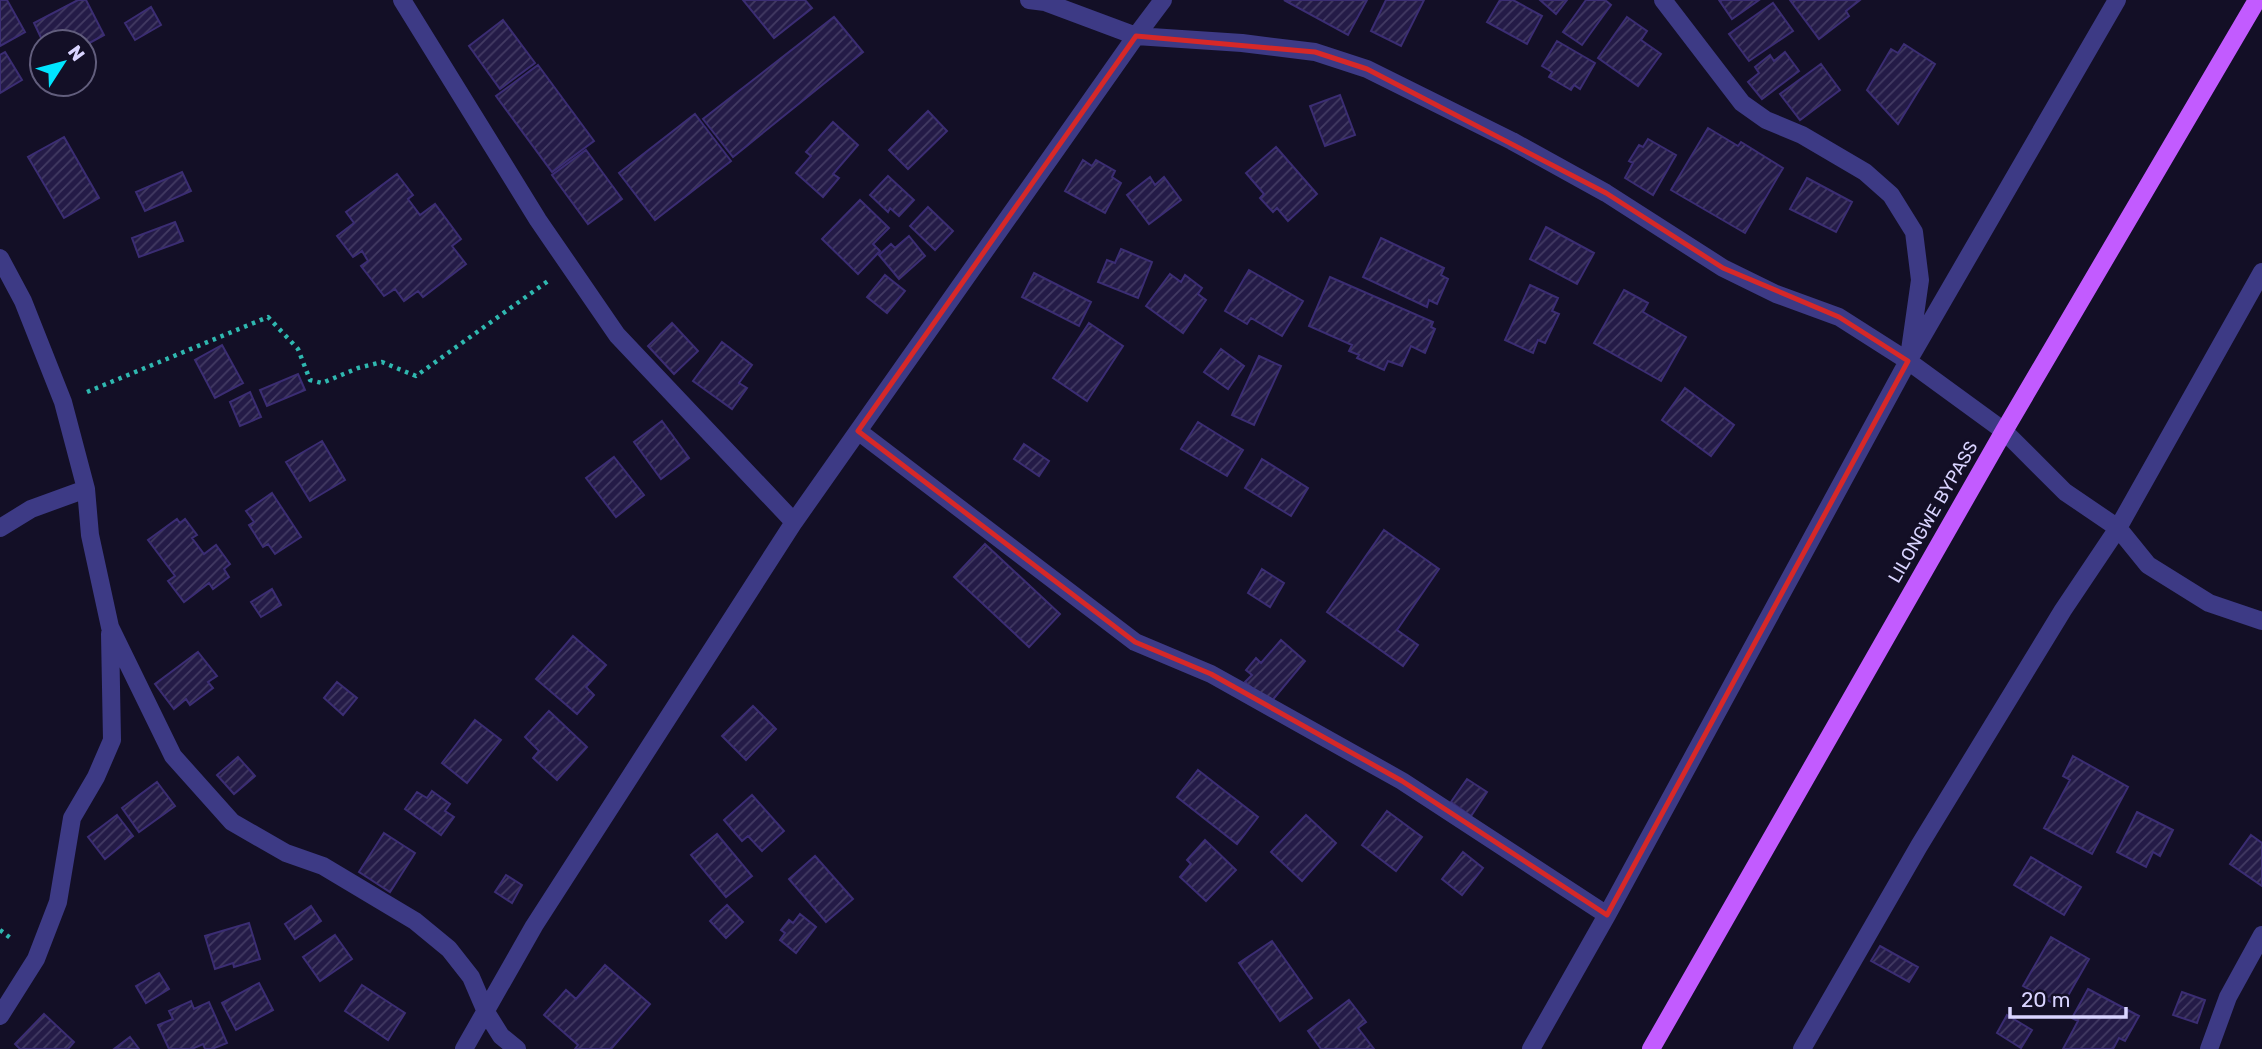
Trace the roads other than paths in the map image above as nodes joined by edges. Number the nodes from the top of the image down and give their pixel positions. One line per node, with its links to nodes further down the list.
1 (402, 0): 14 (street)
2 (1029, 0): 7 (street)
3 (1163, 0): 7 (street)
4 (1663, 0): 10 (street)
5 (2117, 0): 10 (street)
6 (2257, 0): 12 (main road, LILONGWE BYPASS)
7 (1136, 36): 10 (street); 11 (street)
8 (0, 258): 13 (street)
9 (2262, 272): 16 (street)
10 (1908, 361): 12 (street); 19 (street)
11 (858, 431): 14 (street); 19 (street)
12 (2004, 431): 16 (street); 26 (main road, LILONGWE BYPASS)
13 (86, 489): 15 (street); 18 (street)
14 (794, 522): 21 (street)
15 (0, 527)
16 (2118, 528): 17 (street); 27 (street)
17 (2262, 621)
18 (110, 627): 21 (street); 22 (street)
19 (1607, 915): 25 (street)
20 (2262, 936): 28 (street)
21 (486, 1012): 23 (street); 24 (street)
22 (0, 1016)
23 (464, 1049)
24 (517, 1049)
25 (1531, 1049)
26 (1651, 1049)
27 (1802, 1049)
28 (2209, 1049)

